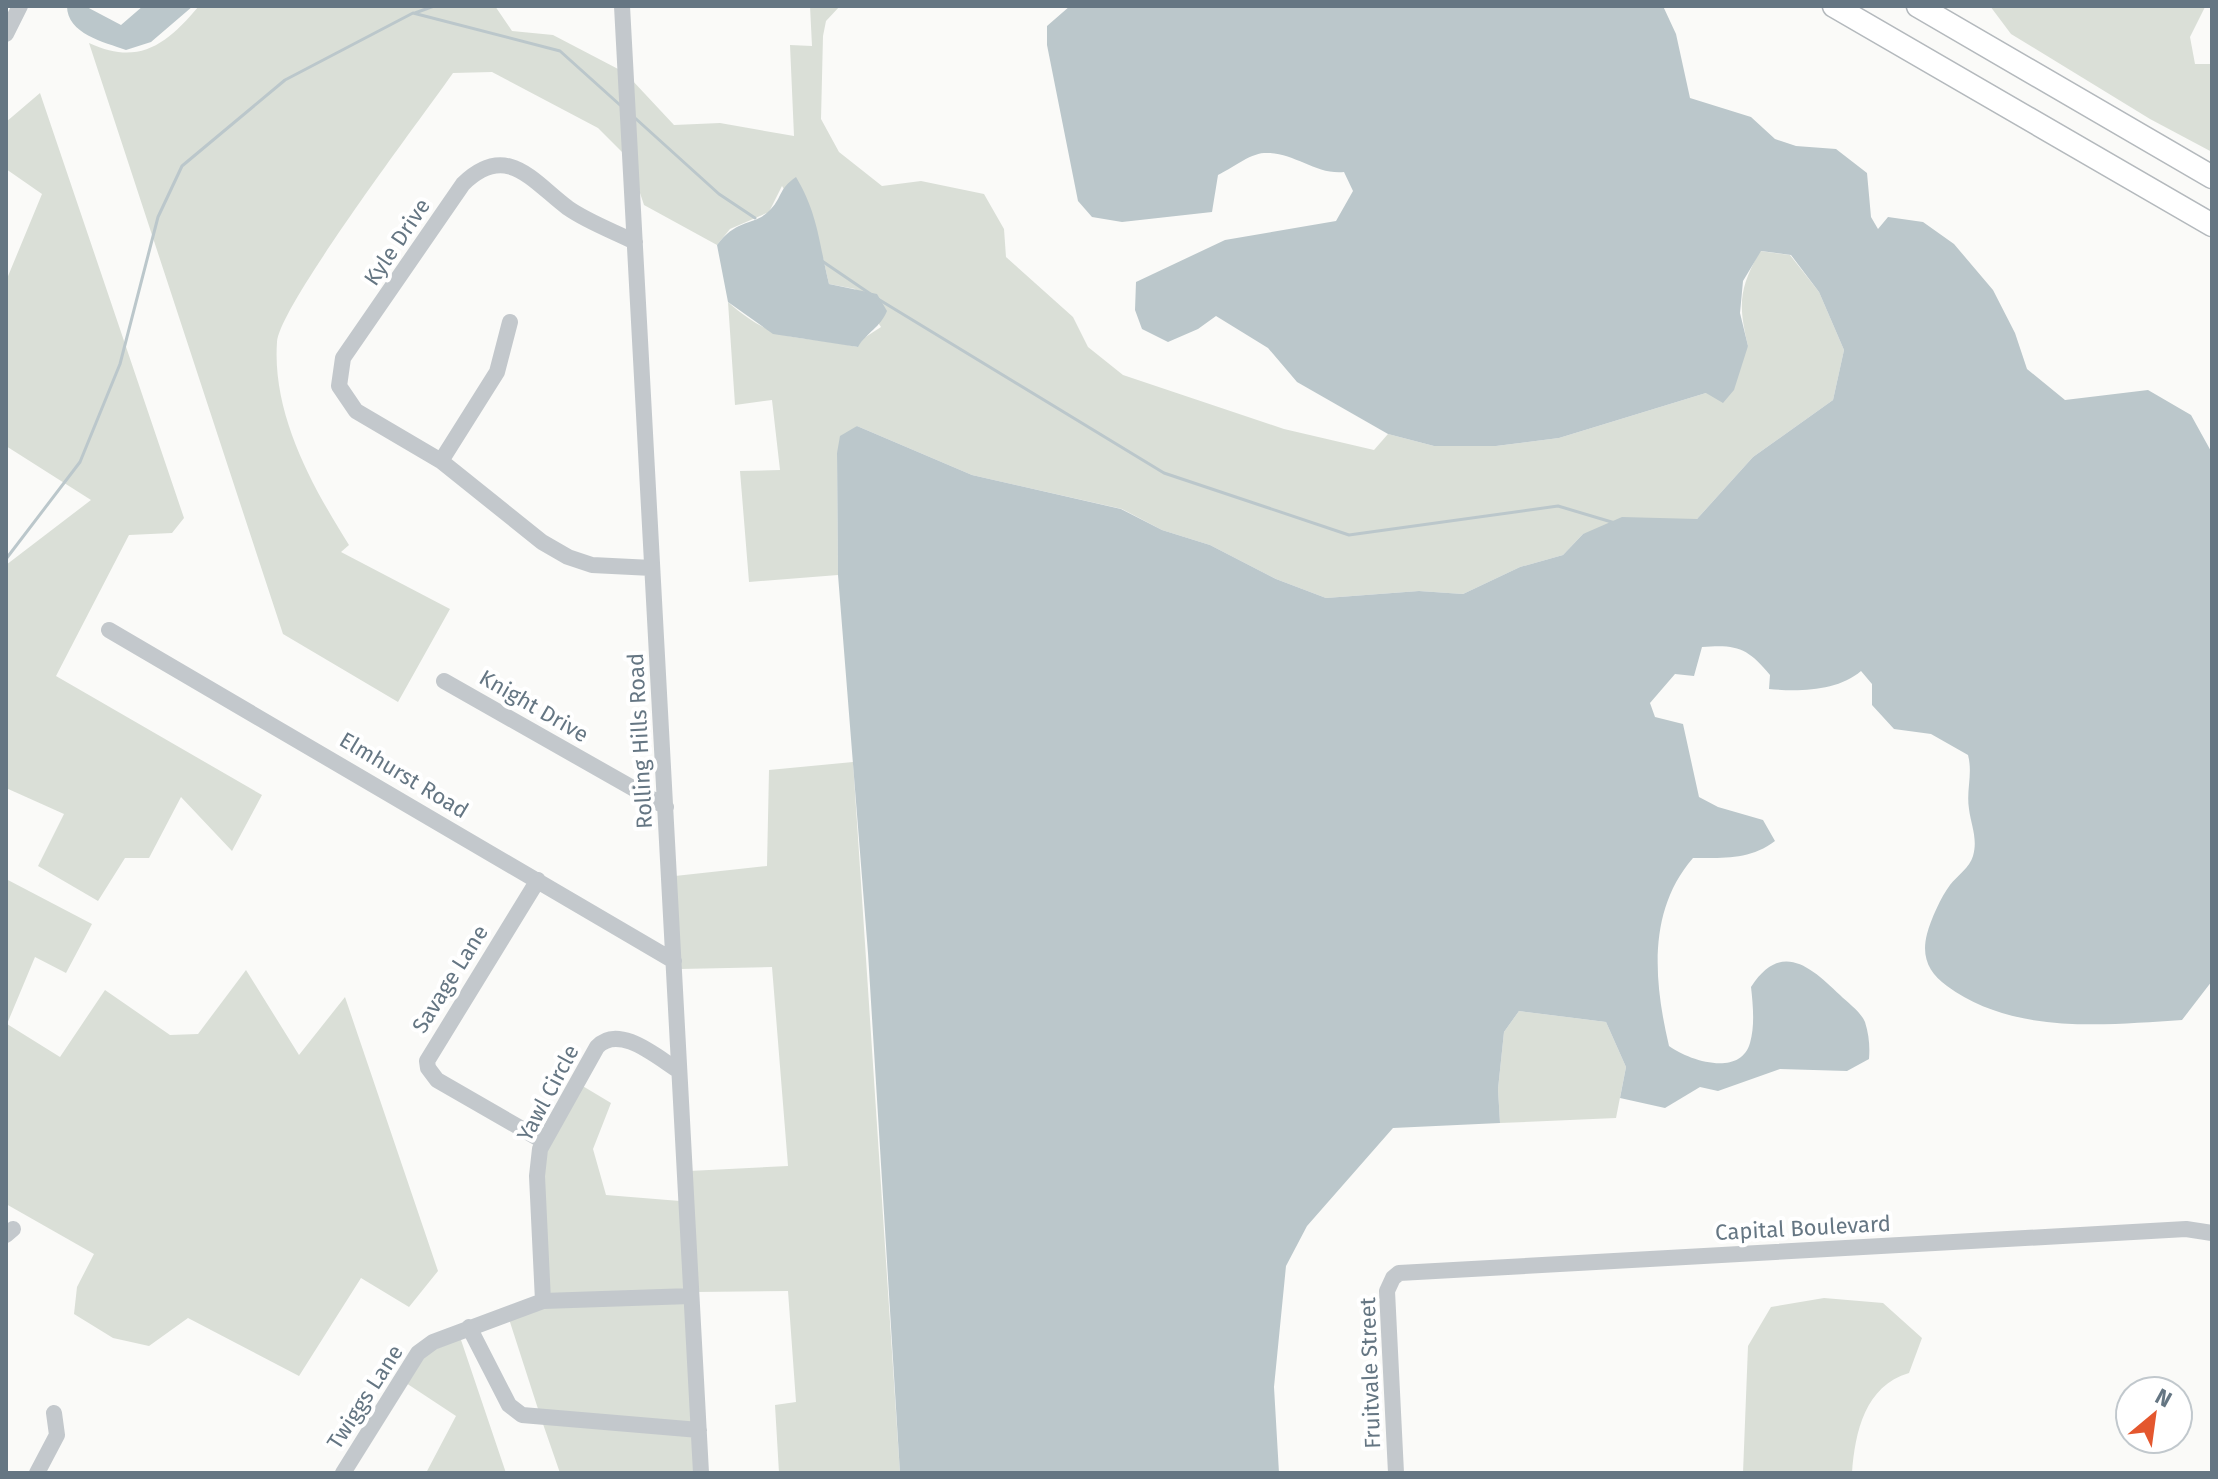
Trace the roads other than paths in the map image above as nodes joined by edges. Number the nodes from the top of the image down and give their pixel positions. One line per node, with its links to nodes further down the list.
1 (20, 6): 5 (street)
2 (622, 6): 8 (street, Rolling Hills Road)
3 (1834, 6): 7 (highway)
4 (1918, 6): 6 (highway)
5 (6, 34)
6 (2212, 177)
7 (2212, 225)
8 (635, 242): 10 (street, Kyle Drive); 11 (street, Rolling Hills Road)
9 (510, 322): 10 (street)
10 (441, 461): 11 (street, Kyle Drive)
11 (652, 568): 14 (street, Rolling Hills Road)
12 (109, 630): 15 (street, Elmhurst Road)
13 (444, 681): 14 (street, Knight Drive)
14 (666, 807): 16 (street, Rolling Hills Road)
15 (538, 880): 16 (street, Elmhurst Road); 18 (street, Savage Lane)
16 (674, 961): 17 (street, Rolling Hills Road)
17 (679, 1071): 18 (street, Yawl Circle); 21 (street, Rolling Hills Road)
18 (543, 1141): 22 (street, Yawl Circle)
19 (2212, 1233): 20 (street, Capital Boulevard)
20 (1396, 1275): 29 (street, Fruitvale Street)
21 (691, 1296): 22 (street); 25 (street, Rolling Hills Road)
22 (543, 1301): 23 (street)
23 (469, 1327): 25 (street); 27 (street, Twiggs Lane)
24 (54, 1413): 26 (street)
25 (699, 1430): 28 (street, Rolling Hills Road)
26 (37, 1473)
27 (343, 1473)
28 (701, 1473)
29 (1396, 1473)

